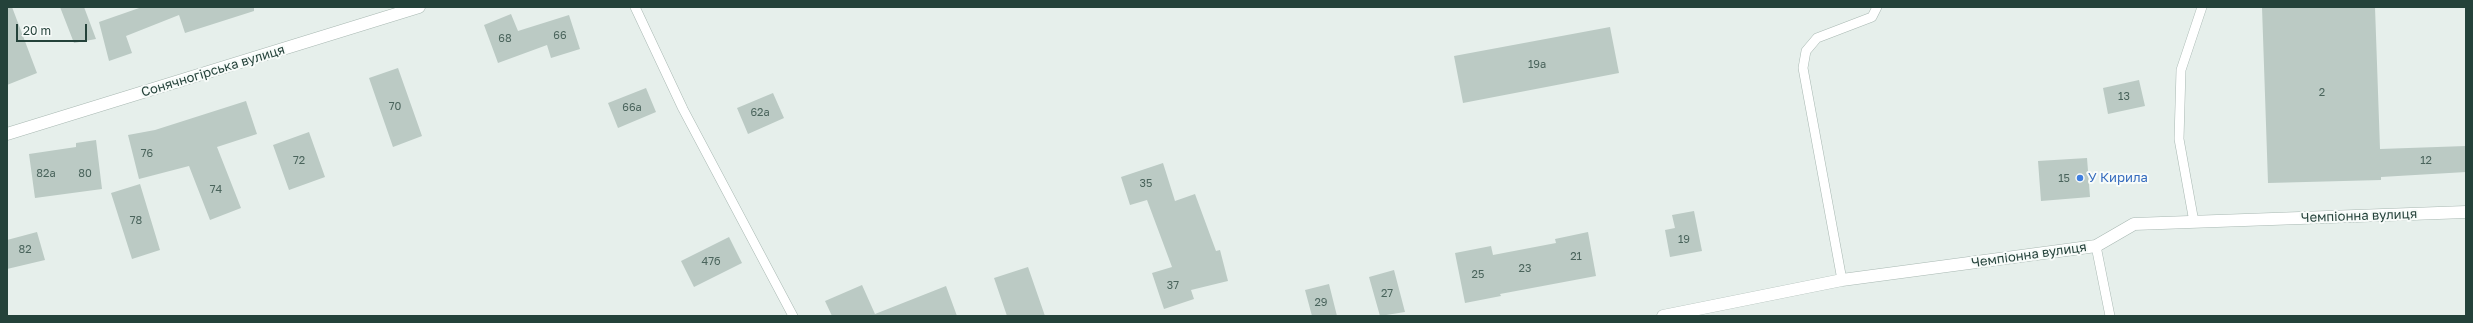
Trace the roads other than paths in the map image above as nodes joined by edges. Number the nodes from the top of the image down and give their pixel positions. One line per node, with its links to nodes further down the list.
1 (419, 7): 5 (street, Сонячногірська вулиця)
2 (635, 7): 10 (lane)
3 (1877, 7): 9 (lane)
4 (2202, 7): 7 (lane)
5 (7, 134)
6 (2466, 212): 7 (street, Чемпіонна вулиця)
7 (2194, 222): 8 (street, Чемпіонна вулиця)
8 (2096, 246): 9 (street, Чемпіонна вулиця); 12 (lane)
9 (1842, 280): 11 (street, Чемпіонна вулиця)
10 (793, 316)
11 (1663, 316)
12 (2110, 316)

